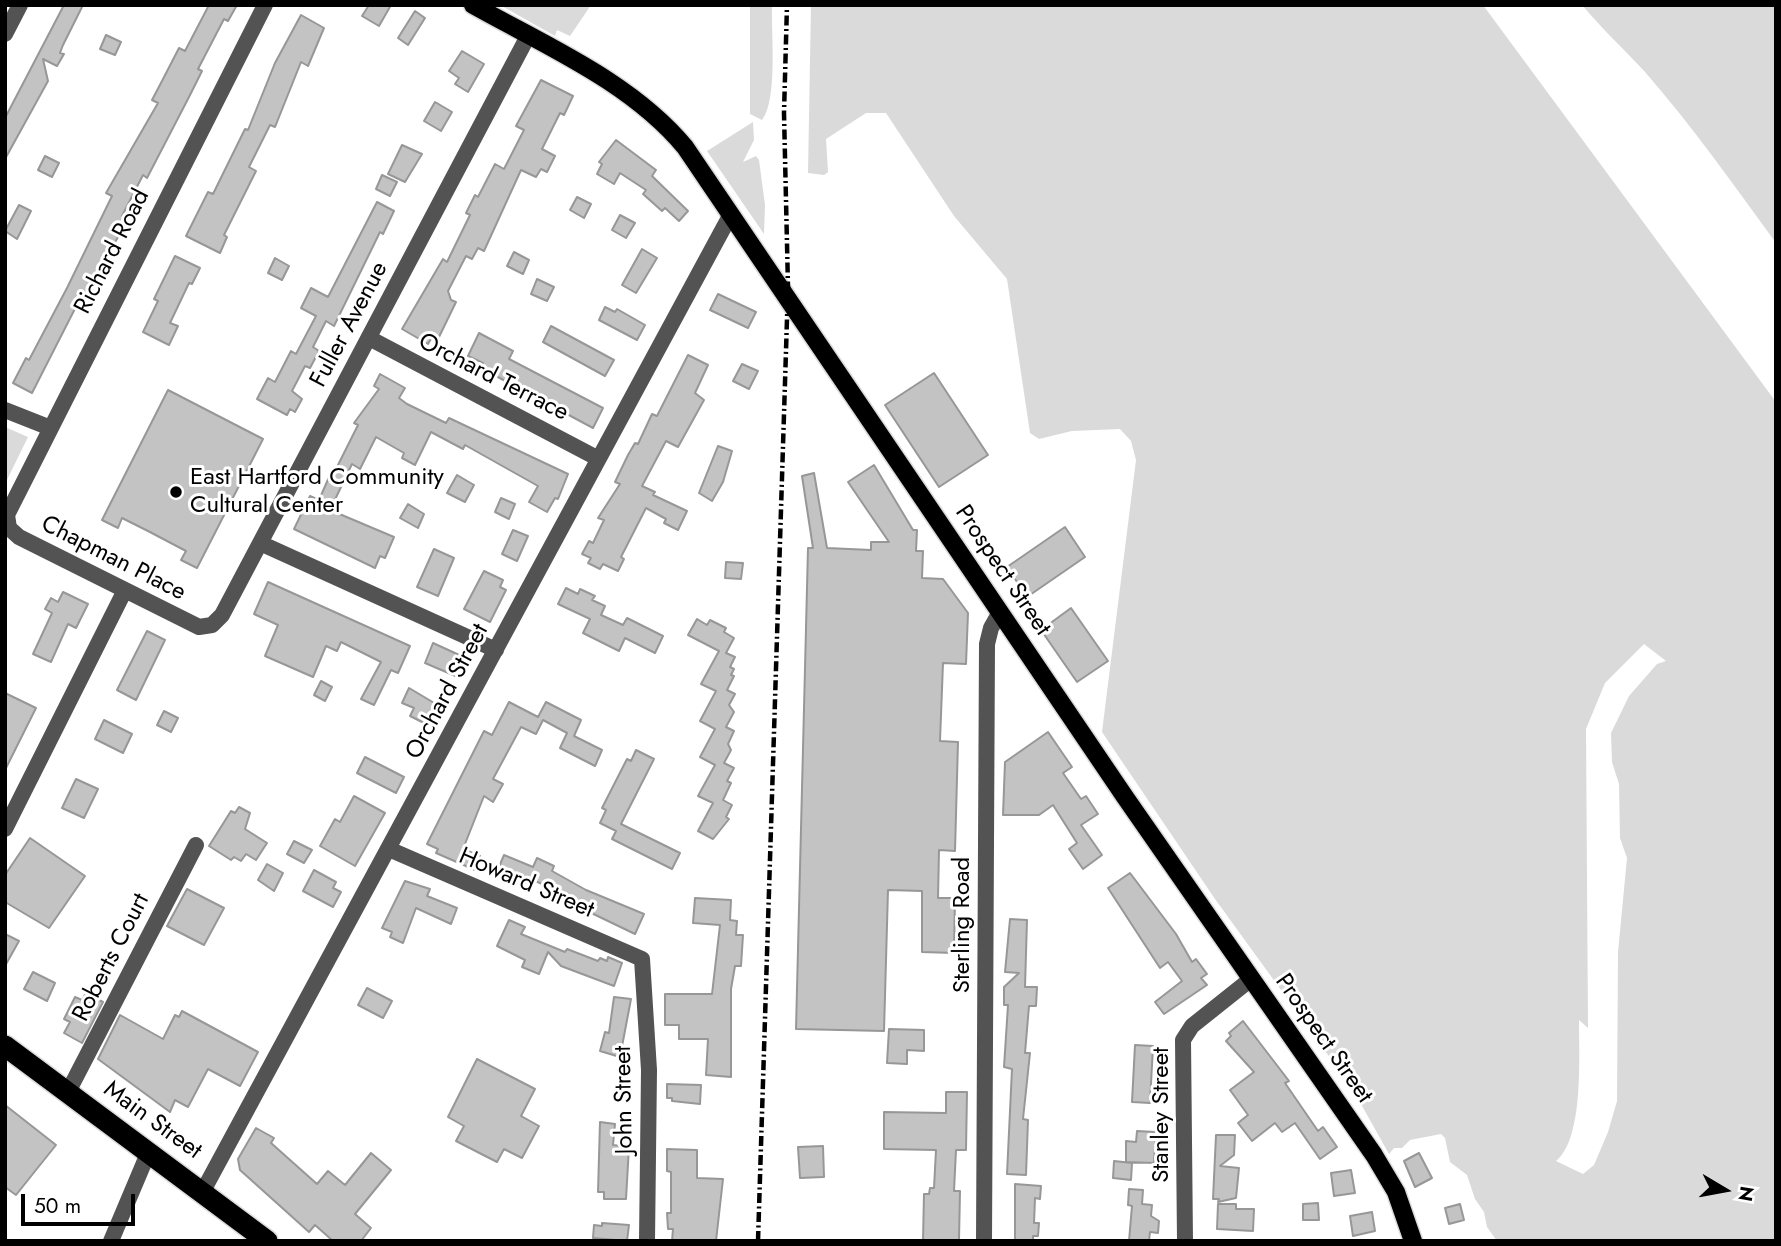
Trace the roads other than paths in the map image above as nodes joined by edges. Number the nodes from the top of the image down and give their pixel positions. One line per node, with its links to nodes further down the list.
1 (20, 5): 4 (street)
2 (265, 5): 9 (street, Richard Road)
3 (473, 5): 5 (main road, Prospect Street)
4 (5, 34)
5 (528, 36): 6 (main road, Prospect Street); 7 (street, Fuller Avenue)
6 (731, 214): 10 (street, Orchard Street); 14 (main road, Prospect Street)
7 (369, 338): 10 (street, Orchard Terrace); 12 (street, Fuller Avenue)
8 (5, 410): 9 (street)
9 (48, 427): 11 (street, Richard Road)
10 (597, 458): 16 (street, Orchard Street)
11 (7, 521): 13 (street, Chapman Place)
12 (260, 543): 15 (street, Fuller Avenue); 16 (street)
13 (125, 590): 15 (street, Chapman Place); 17 (street)
14 (1000, 612): 21 (main road, Prospect Street); 29 (street, Sterling Road)
15 (205, 627)
16 (496, 650): 19 (street, Orchard Street)
17 (5, 829)
18 (196, 845): 23 (street, Roberts Court)
19 (391, 850): 20 (street, Howard Street); 25 (street, Orchard Street)
20 (642, 959): 28 (street, John Street)
21 (1251, 979): 30 (street, Stanley Street); 31 (main road, Prospect Street)
22 (5, 1046): 23 (highway, Main Street)
23 (68, 1091): 24 (highway, Main Street)
24 (149, 1151): 25 (highway, Main Street); 26 (street)
25 (203, 1191): 27 (highway, Main Street)
26 (111, 1241)
27 (267, 1241)
28 (648, 1241)
29 (984, 1241)
30 (1185, 1241)
31 (1413, 1241)

